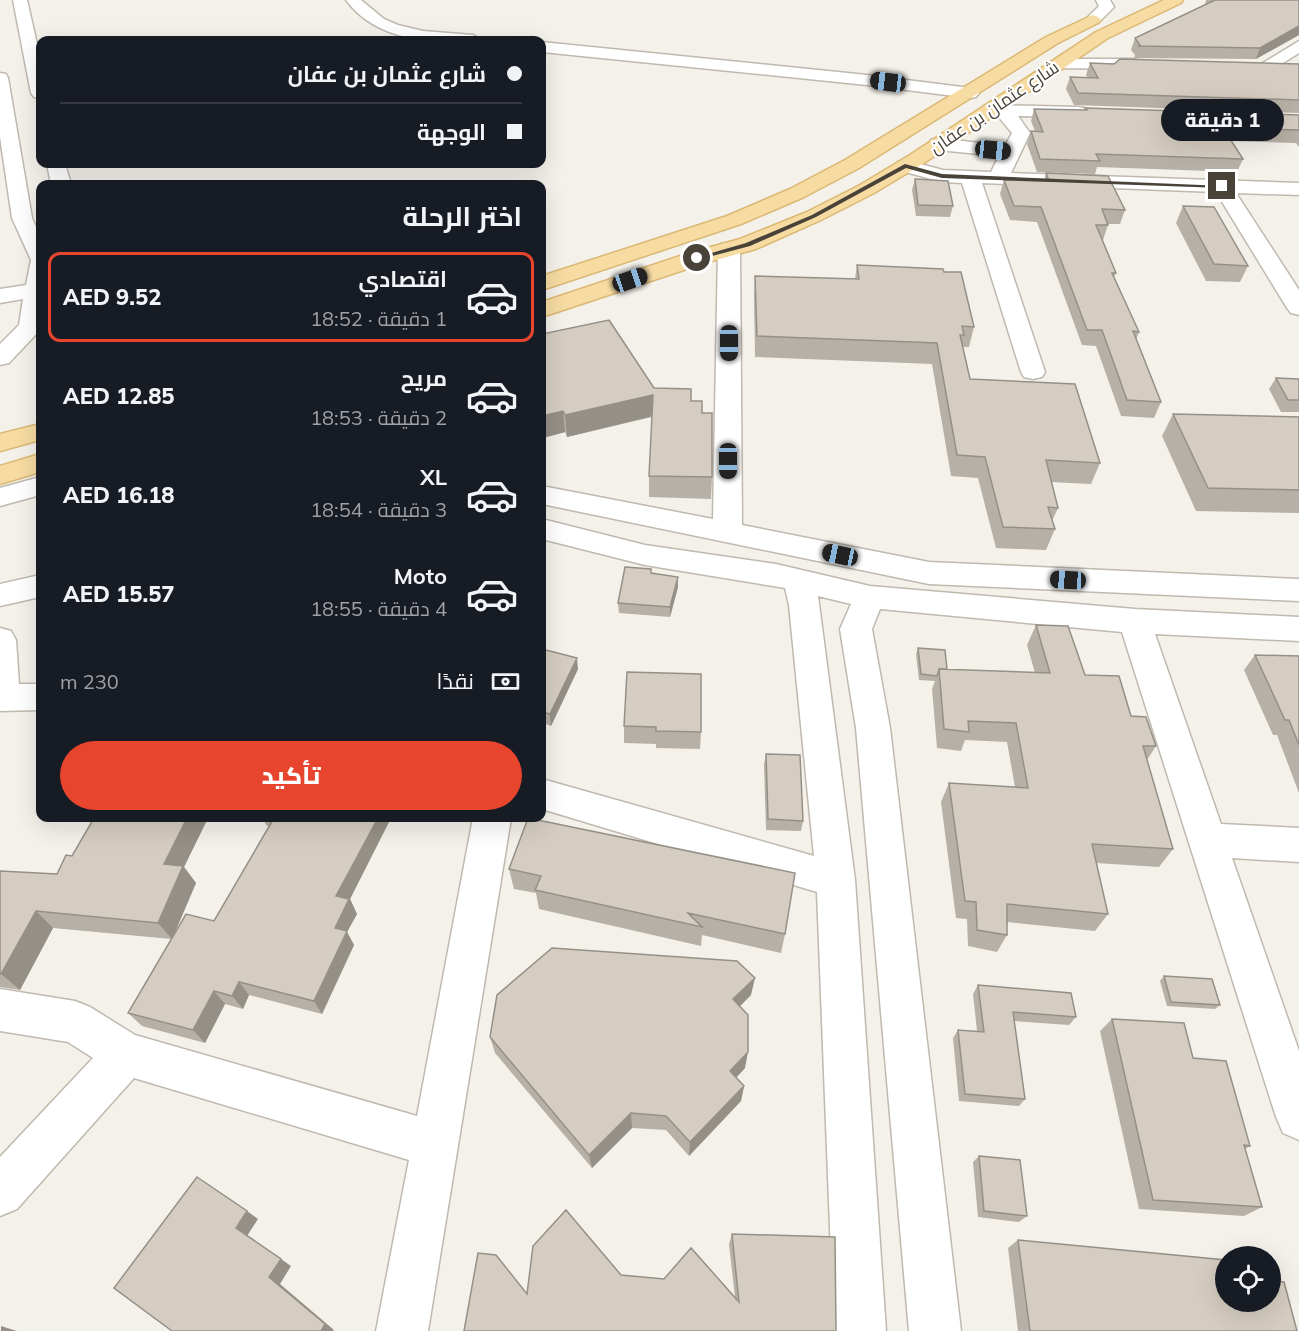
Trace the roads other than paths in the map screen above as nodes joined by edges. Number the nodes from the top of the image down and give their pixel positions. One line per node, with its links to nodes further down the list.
1 (20, 0): 13 (street)
2 (354, 0): 7 (street)
3 (1103, 0): 6 (street)
4 (1176, 0): 5 (main road, شارع عثمان بن عفان)
5 (1140, 6): 6 (main road, شارع عثمان بن عفان); 10 (main road, شارع عثمان بن عفان)
6 (1094, 19): 15 (main road, شارع عثمان بن عفان)
7 (431, 36)
8 (1299, 46): 12 (street)
9 (546, 47): 15 (street)
10 (1059, 64): 11 (street); 16 (main road, شارع عثمان بن عفان)
11 (1151, 64)
12 (1299, 67)
13 (36, 74)
14 (0, 78): 26 (street)
15 (970, 93): 21 (main road, شارع عثمان بن عفان)
16 (995, 110): 17 (street); 18 (main road, شارع عثمان بن عفان); 19 (street)
17 (1096, 113)
18 (938, 144): 19 (street); 20 (main road, شارع عثمان بن عفان)
19 (1011, 152): 23 (street)
20 (905, 166): 22 (street); 28 (main road, شارع عثمان بن عفان)
21 (832, 175): 27 (main road, شارع عثمان بن عفان); 28 (main road)
22 (970, 177): 23 (street); 36 (street)
23 (998, 178): 24 (street)
24 (1222, 186): 25 (street); 33 (street)
25 (1299, 189)
26 (36, 250)
27 (637, 251): 29 (street); 30 (main road, شارع عثمان بن عفان)
28 (723, 251): 34 (main road, شارع عثمان بن عفان); 45 (street)
29 (546, 275)
30 (546, 282)
31 (36, 290): 32 (street); 35 (street)
32 (0, 296)
33 (1299, 308)
34 (546, 309)
35 (0, 358)
36 (1033, 372)
37 (36, 433): 38 (main road)
38 (0, 443)
39 (36, 464): 40 (main road)
40 (0, 475)
41 (36, 487): 43 (street)
42 (546, 496): 45 (street)
43 (0, 497)
44 (546, 530): 46 (street)
45 (727, 532): 48 (street)
46 (798, 580): 50 (street); 60 (street)
47 (36, 587): 49 (street)
48 (1299, 590)
49 (0, 595)
50 (870, 597): 51 (street); 68 (street)
51 (1135, 621): 52 (street); 58 (street)
52 (1299, 628)
53 (0, 640): 54 (street)
54 (1, 698): 55 (street)
55 (36, 698)
56 (546, 795): 60 (street)
57 (491, 822): 64 (street)
58 (1208, 840): 59 (street); 63 (street)
59 (1299, 846)
60 (836, 880): 67 (street)
61 (0, 1010): 62 (street)
62 (126, 1054): 64 (street); 65 (street)
63 (1299, 1117)
64 (434, 1144): 66 (street)
65 (0, 1192)
66 (402, 1331)
67 (860, 1331)
68 (935, 1331)

